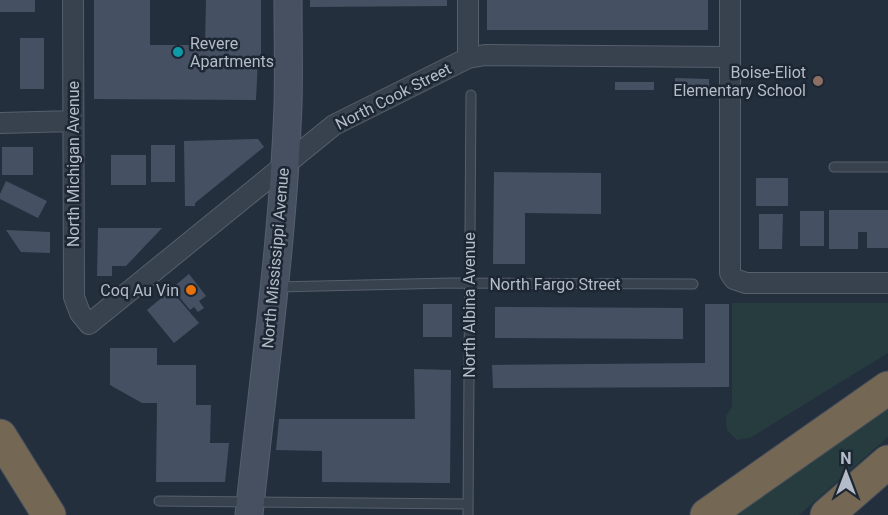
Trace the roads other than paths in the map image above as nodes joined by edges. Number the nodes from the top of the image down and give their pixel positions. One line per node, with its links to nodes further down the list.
1 (73, 0): 8 (street, North Michigan Avenue)
2 (288, 0): 10 (street, North Mississippi Avenue)
3 (468, 0): 6 (street)
4 (730, 0): 5 (street)
5 (730, 57): 6 (street, North Cook Street); 14 (street)
6 (468, 58): 10 (street, North Cook Street)
7 (471, 95): 13 (lane, North Albina Avenue)
8 (73, 121): 9 (street); 17 (street, North Michigan Avenue)
9 (0, 123)
10 (285, 165): 16 (street, North Mississippi Avenue); 17 (street, North Cook Street)
11 (834, 167): 12 (lane)
12 (888, 167)
13 (469, 283): 15 (lane, North Fargo Street); 16 (lane, North Fargo Street); 22 (lane, North Albina Avenue)
14 (888, 283)
15 (693, 284)
16 (274, 287): 23 (street, North Mississippi Avenue)
17 (88, 324)
18 (888, 388): 26 (highway)
19 (0, 435): 24 (highway)
20 (888, 462): 27 (highway)
21 (159, 501): 23 (lane)
22 (468, 504): 23 (lane); 25 (lane, North Albina Avenue)
23 (249, 509)
24 (49, 515)
25 (468, 515)
26 (707, 515)
27 (827, 515)

